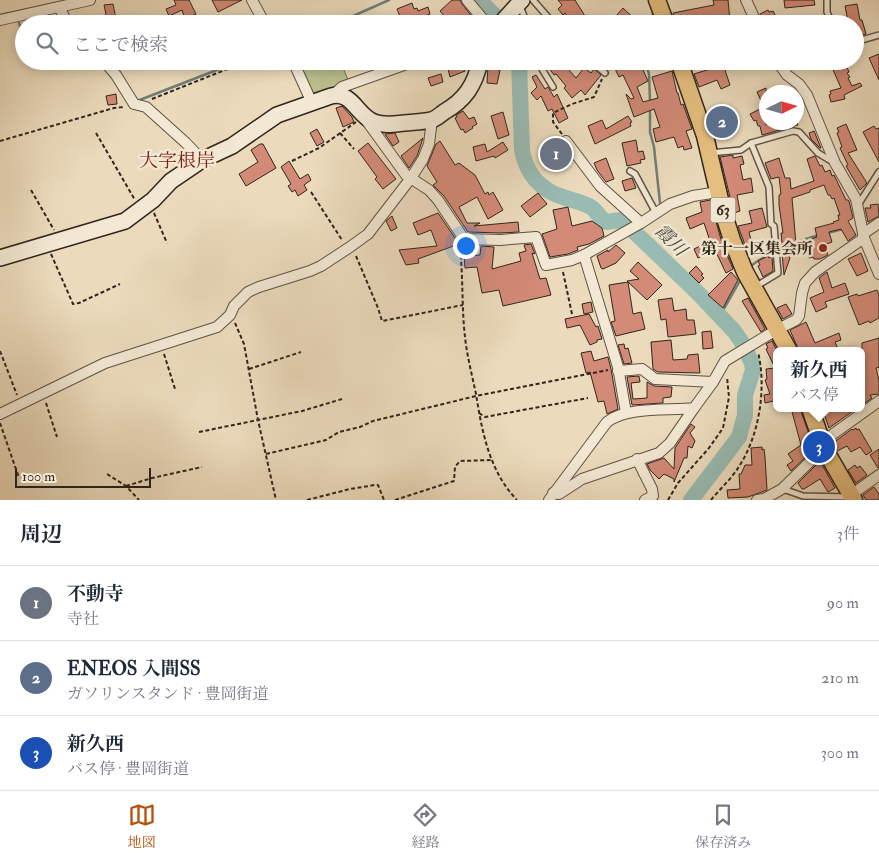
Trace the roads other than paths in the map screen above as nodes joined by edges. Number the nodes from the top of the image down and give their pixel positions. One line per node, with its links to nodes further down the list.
1 (90, 0): 8 (street)
2 (252, 0): 11 (street)
3 (467, 0): 12 (street)
4 (657, 0): 15 (main road)
5 (746, 0): 16 (street)
6 (827, 0): 17 (lane)
7 (522, 3): 13 (street); 14 (lane)
8 (59, 7): 9 (street); 10 (street)
9 (23, 15)
10 (63, 15)
11 (260, 15)
12 (480, 15)
13 (509, 15)
14 (540, 15)
15 (663, 15)
16 (753, 15)
17 (828, 15)
18 (15, 17): 19 (street)
19 (0, 20)
20 (879, 35): 21 (lane)
21 (864, 39)
22 (112, 70): 39 (street)
23 (297, 70): 33 (street)
24 (390, 70): 32 (street)
25 (478, 70): 35 (street)
26 (543, 70): 31 (lane)
27 (602, 70): 30 (lane)
28 (682, 70): 38 (main road, 63)
29 (783, 70): 40 (street)
30 (605, 73)
31 (553, 87)
32 (331, 96): 33 (street); 34 (street)
33 (312, 103): 39 (street)
34 (364, 117): 35 (street); 43 (street)
35 (432, 120): 43 (street)
36 (566, 140): 48 (street)
37 (751, 143): 38 (lane); 40 (lane); 53 (lane)
38 (710, 153): 44 (main road, 63)
39 (202, 160): 51 (street)
40 (835, 162): 45 (street)
41 (630, 171): 46 (lane)
42 (879, 172): 45 (lane)
43 (411, 178): 50 (street); 64 (street)
44 (718, 192): 46 (street); 53 (main road, 63)
45 (858, 205): 49 (street)
46 (656, 213): 48 (street)
47 (879, 223): 49 (street)
48 (640, 225): 50 (street)
49 (864, 236): 52 (street); 54 (street)
50 (584, 255): 56 (street)
51 (0, 258)
52 (879, 274)
53 (754, 288): 54 (main road, 63)
54 (778, 329): 55 (main road, 63); 57 (street)
55 (787, 347)
56 (618, 369): 57 (street); 63 (street)
57 (713, 382): 59 (street)
58 (879, 401): 60 (street)
59 (694, 408): 63 (street); 66 (street)
60 (865, 411)
61 (811, 412): 65 (main road)
62 (864, 412): 65 (street)
63 (626, 413): 69 (street)
64 (0, 414)
65 (823, 444): 68 (street); 70 (main road)
66 (637, 459): 69 (street); 71 (street)
67 (879, 476): 70 (street)
68 (782, 489): 70 (lane); 72 (street)
69 (551, 496)
70 (853, 497)
71 (645, 500)
72 (757, 500)

